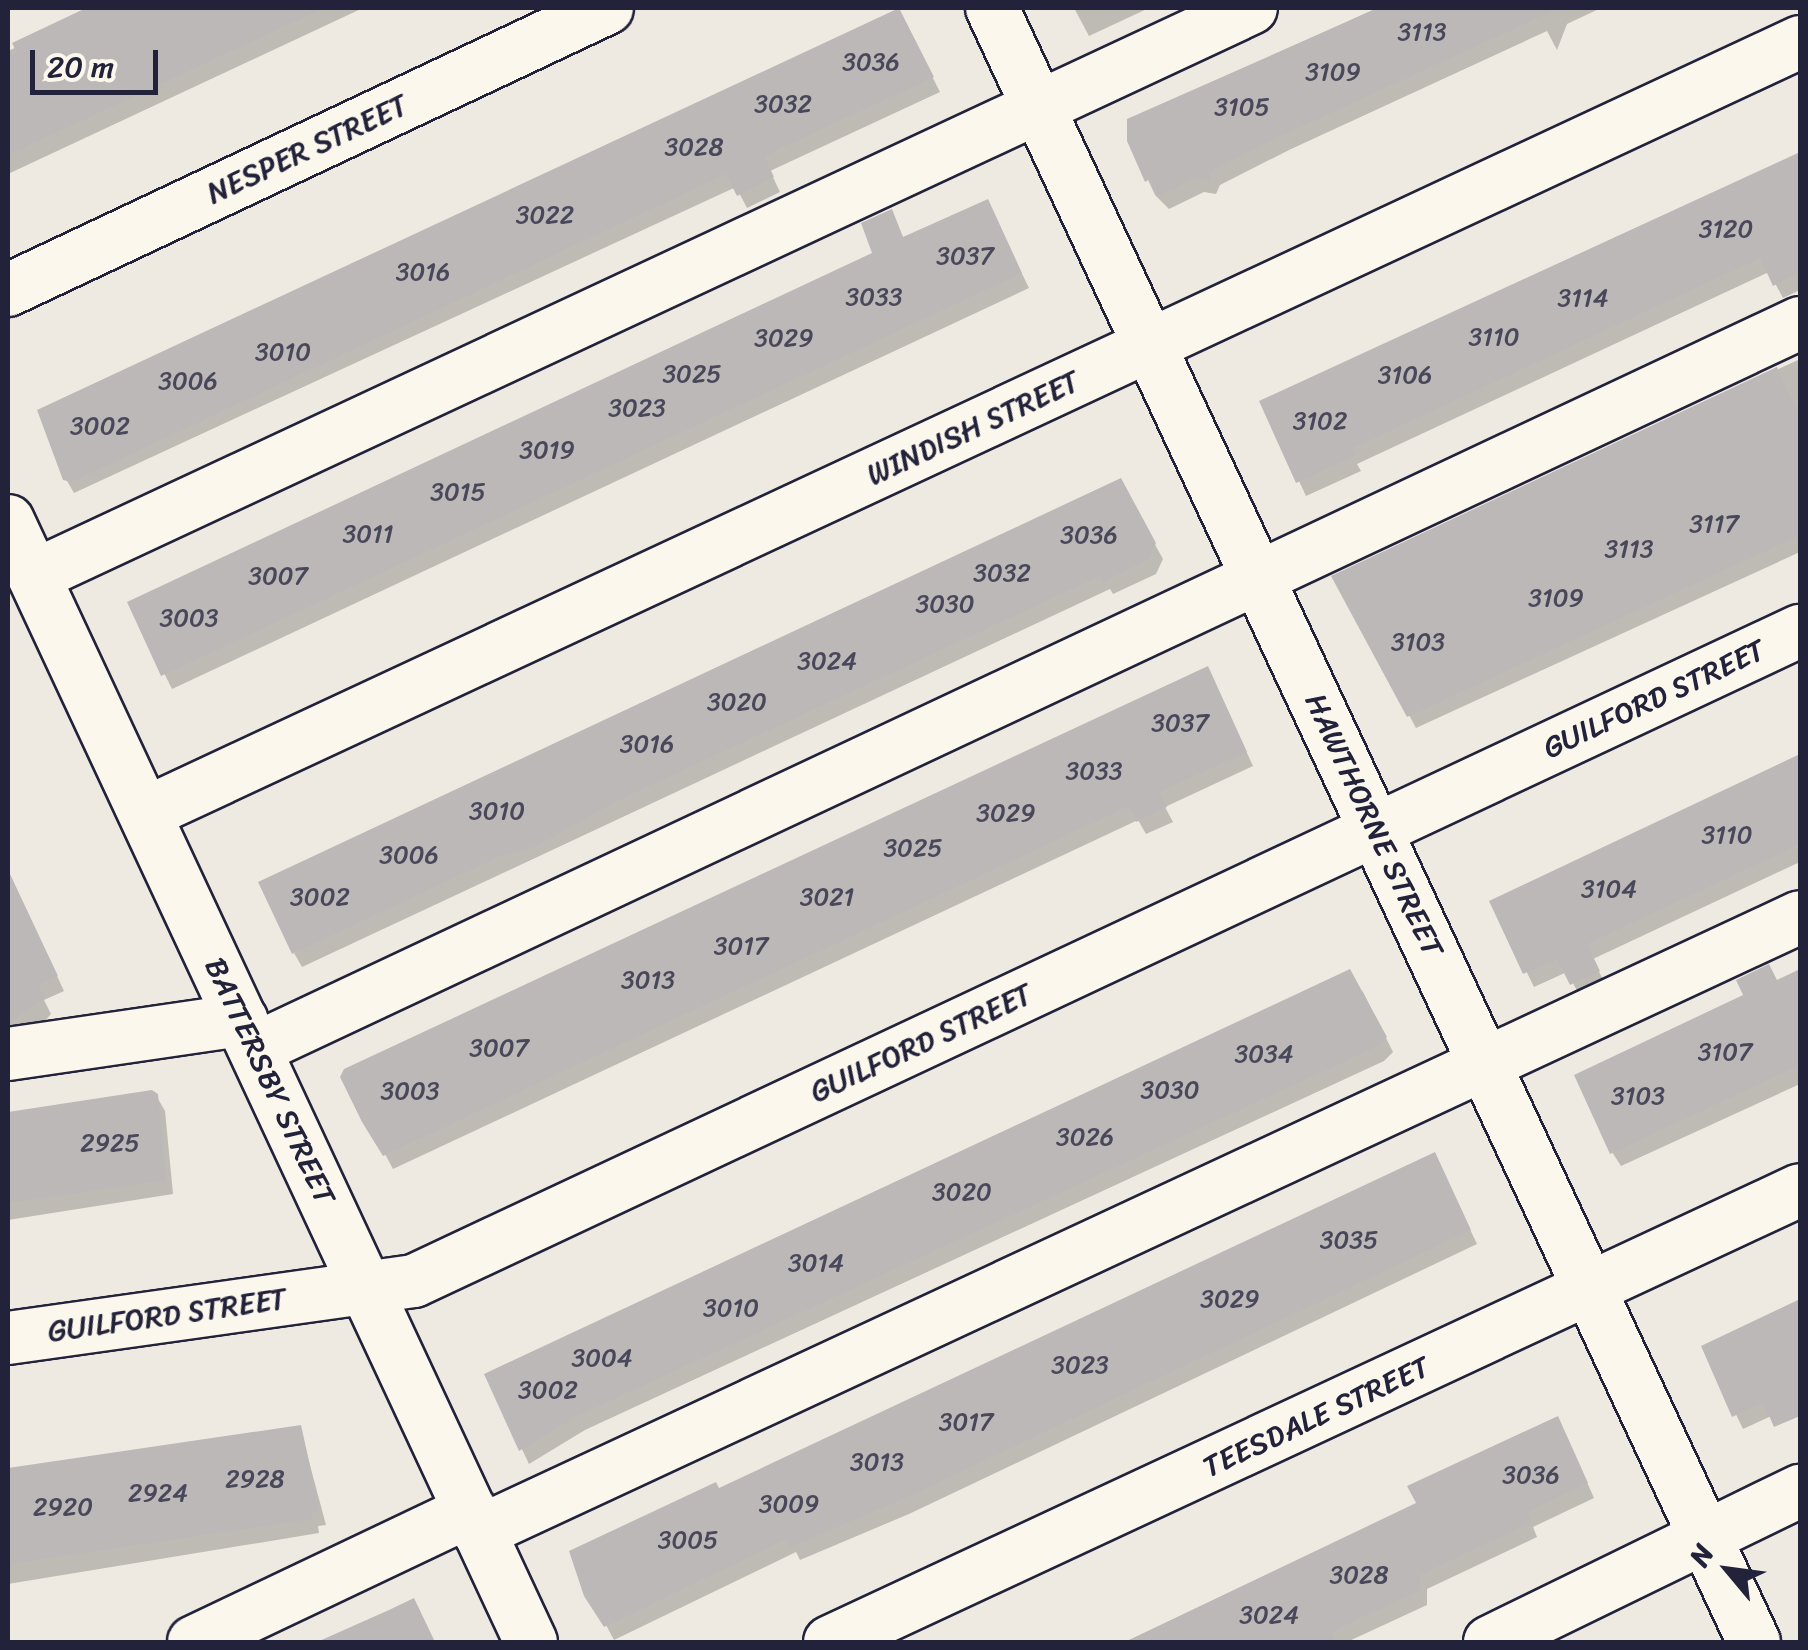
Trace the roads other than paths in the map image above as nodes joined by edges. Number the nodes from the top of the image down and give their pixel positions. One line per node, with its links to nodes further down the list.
1 (606, 8): 6 (street, NESPER STREET)
2 (992, 8): 5 (street, HAWTHORNE STREET)
3 (1251, 8): 5 (street)
4 (1800, 42): 8 (street, WINDISH STREET)
5 (1038, 107): 8 (street, HAWTHORNE STREET); 10 (street)
6 (8, 290)
7 (1800, 323): 11 (street)
8 (1150, 346): 11 (street, HAWTHORNE STREET); 13 (street, WINDISH STREET)
9 (8, 520): 10 (street, BATTERSBY STREET)
10 (34, 576): 13 (street, BATTERSBY STREET)
11 (1258, 578): 14 (street, HAWTHORNE STREET); 16 (street)
12 (1800, 631): 14 (street, GUILFORD STREET)
13 (146, 813): 16 (street, BATTERSBY STREET)
14 (1376, 830): 18 (street, HAWTHORNE STREET); 21 (street, GUILFORD STREET)
15 (1800, 918): 18 (street)
16 (248, 1035): 17 (street); 21 (street, BATTERSBY STREET)
17 (8, 1054)
18 (1487, 1066): 20 (street, HAWTHORNE STREET); 24 (street)
19 (1800, 1190): 20 (street, TEESDALE STREET)
20 (1591, 1289): 25 (street, HAWTHORNE STREET); 28 (street, TEESDALE STREET)
21 (368, 1292): 22 (street, GUILFORD STREET); 24 (street, BATTERSBY STREET)
22 (8, 1338)
23 (1800, 1491): 25 (street)
24 (474, 1521): 26 (street); 27 (street, BATTERSBY STREET)
25 (1705, 1536): 29 (street); 30 (street, HAWTHORNE STREET)
26 (194, 1642)
27 (531, 1642)
28 (830, 1642)
29 (1490, 1642)
30 (1754, 1642)

